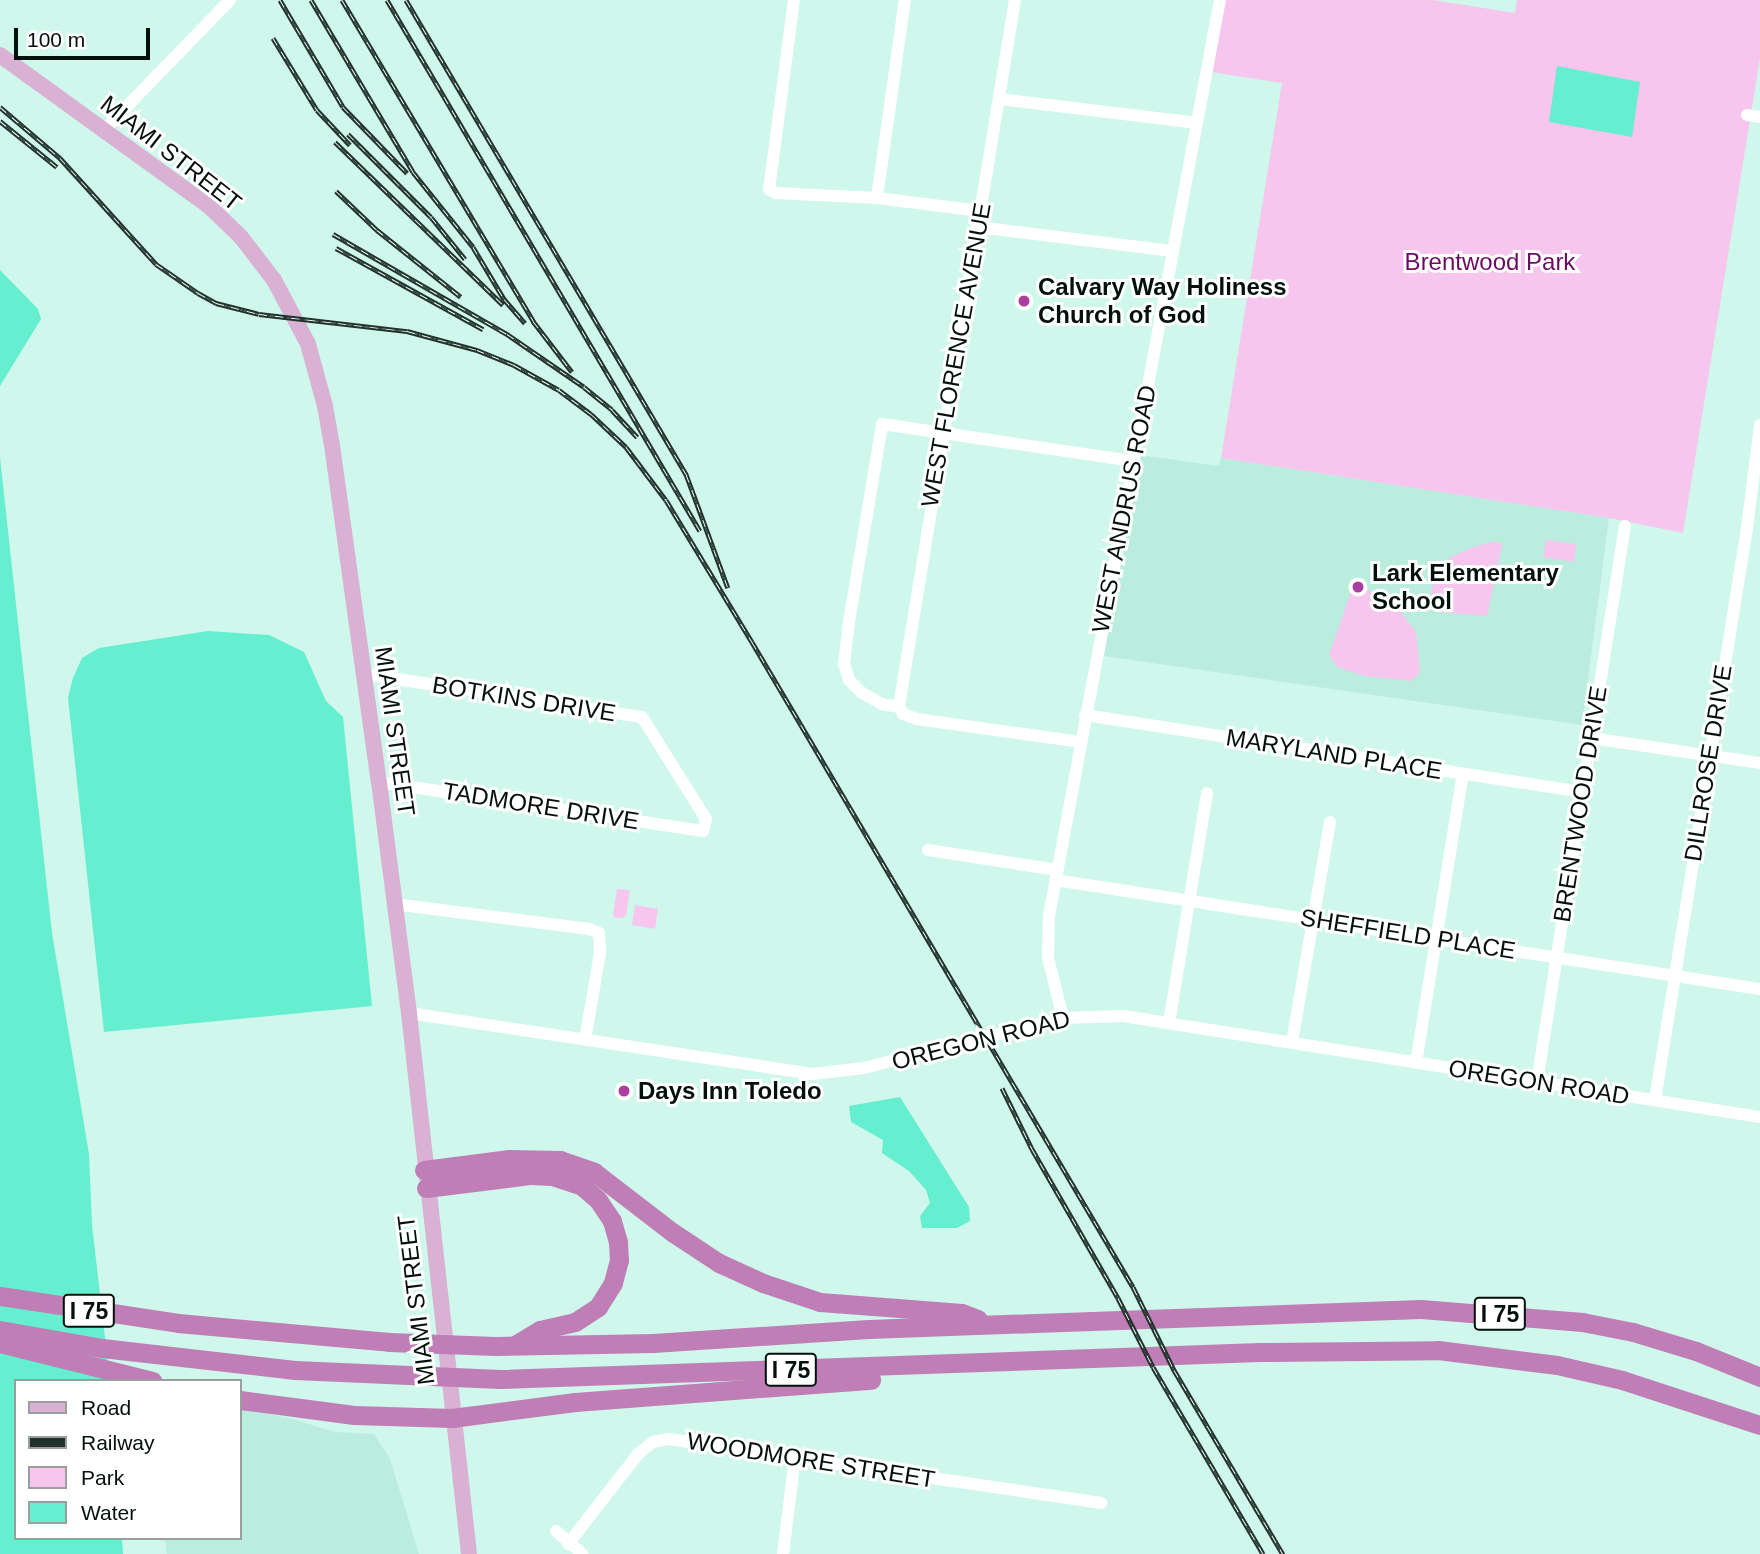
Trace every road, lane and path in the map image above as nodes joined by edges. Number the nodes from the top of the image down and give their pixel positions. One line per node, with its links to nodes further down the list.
1 (230, 0): 9 (street)
2 (793, 0): 10 (street)
3 (905, 0): 10 (street)
4 (1016, 0): 7 (street, WEST FLORENCE AVENUE)
5 (1220, 0): 8 (street, WEST ANDRUS ROAD)
6 (0, 55): 9 (main road, MIAMI STREET)
7 (999, 99): 8 (street); 11 (street, WEST FLORENCE AVENUE)
8 (1196, 123): 13 (street, WEST ANDRUS ROAD)
9 (105, 129): 18 (main road, MIAMI STREET)
10 (877, 198): 11 (street)
11 (980, 211): 12 (street, WEST FLORENCE AVENUE)
12 (977, 227): 13 (street); 15 (street, WEST FLORENCE AVENUE)
13 (1172, 251): 16 (street, WEST ANDRUS ROAD)
14 (1760, 425): 23 (street, DILLROSE DRIVE)
15 (942, 433): 16 (street); 19 (street, WEST FLORENCE AVENUE); 19 (street)
16 (1133, 461): 20 (street, WEST ANDRUS ROAD)
17 (1625, 526): 21 (street, BRENTWOOD DRIVE)
18 (364, 674): 26 (main road, MIAMI STREET); 30 (street, BOTKINS DRIVE)
19 (900, 708): 22 (street)
20 (1086, 715): 22 (street, WEST ANDRUS ROAD); 25 (street, MARYLAND PLACE)
21 (1591, 738): 23 (street); 27 (street, BRENTWOOD DRIVE)
22 (1081, 742): 32 (street, WEST ANDRUS ROAD)
23 (1710, 756): 24 (street); 38 (street, DILLROSE DRIVE)
24 (1760, 763)
25 (1463, 774): 27 (street, MARYLAND PLACE); 36 (street)
26 (379, 782): 30 (street, TADMORE DRIVE); 34 (main road, MIAMI STREET)
27 (1582, 792): 37 (street, BRENTWOOD DRIVE)
28 (1207, 793): 33 (street)
29 (1329, 822): 35 (street)
30 (703, 831)
31 (928, 850): 32 (street, SHEFFIELD PLACE)
32 (1056, 875): 33 (street, SHEFFIELD PLACE); 41 (street, WEST ANDRUS ROAD)
33 (1189, 900): 35 (street, SHEFFIELD PLACE); 42 (street)
34 (394, 904): 40 (main road, MIAMI STREET); 43 (street)
35 (1312, 919): 36 (street, SHEFFIELD PLACE); 44 (street)
36 (1436, 939): 37 (street, SHEFFIELD PLACE); 45 (street)
37 (1556, 957): 38 (street, SHEFFIELD PLACE); 46 (street, BRENTWOOD DRIVE)
38 (1674, 976): 39 (street, SHEFFIELD PLACE); 47 (street, DILLROSE DRIVE)
39 (1760, 989)
40 (409, 1013): 43 (street, OREGON ROAD); 49 (main road, MIAMI STREET)
41 (1063, 1018): 42 (street, OREGON ROAD); 43 (street, OREGON ROAD)
42 (1169, 1023): 44 (street, OREGON ROAD)
43 (585, 1040)
44 (1292, 1042): 45 (street, OREGON ROAD)
45 (1416, 1063): 46 (street, OREGON ROAD)
46 (1536, 1082): 47 (street, OREGON ROAD)
47 (1655, 1100): 48 (street, OREGON ROAD)
48 (1760, 1117)
49 (425, 1179): 51 (highway); 54 (highway); 61 (main road, MIAMI STREET)
50 (0, 1296): 54 (highway, I 75)
51 (992, 1325): 54 (highway, I 75); 55 (highway, I 75 / I 75)
52 (0, 1330): 56 (highway, I 75 / I 75)
53 (0, 1343): 59 (highway)
54 (505, 1346)
55 (1696, 1351): 57 (highway); 58 (highway, I 75 / I 75)
56 (1083, 1358): 61 (highway); 62 (highway, I 75 / I 75)
57 (1760, 1362)
58 (1760, 1377)
59 (144, 1379)
60 (242, 1400): 61 (highway)
61 (452, 1418): 67 (main road, MIAMI STREET)
62 (1755, 1424)
63 (794, 1457): 64 (street, WOODMORE STREET); 66 (street, WOODMORE STREET); 69 (street)
64 (1101, 1503)
65 (556, 1531): 66 (street)
66 (568, 1545): 68 (street)
67 (468, 1554)
68 (582, 1554)
69 (783, 1554)

